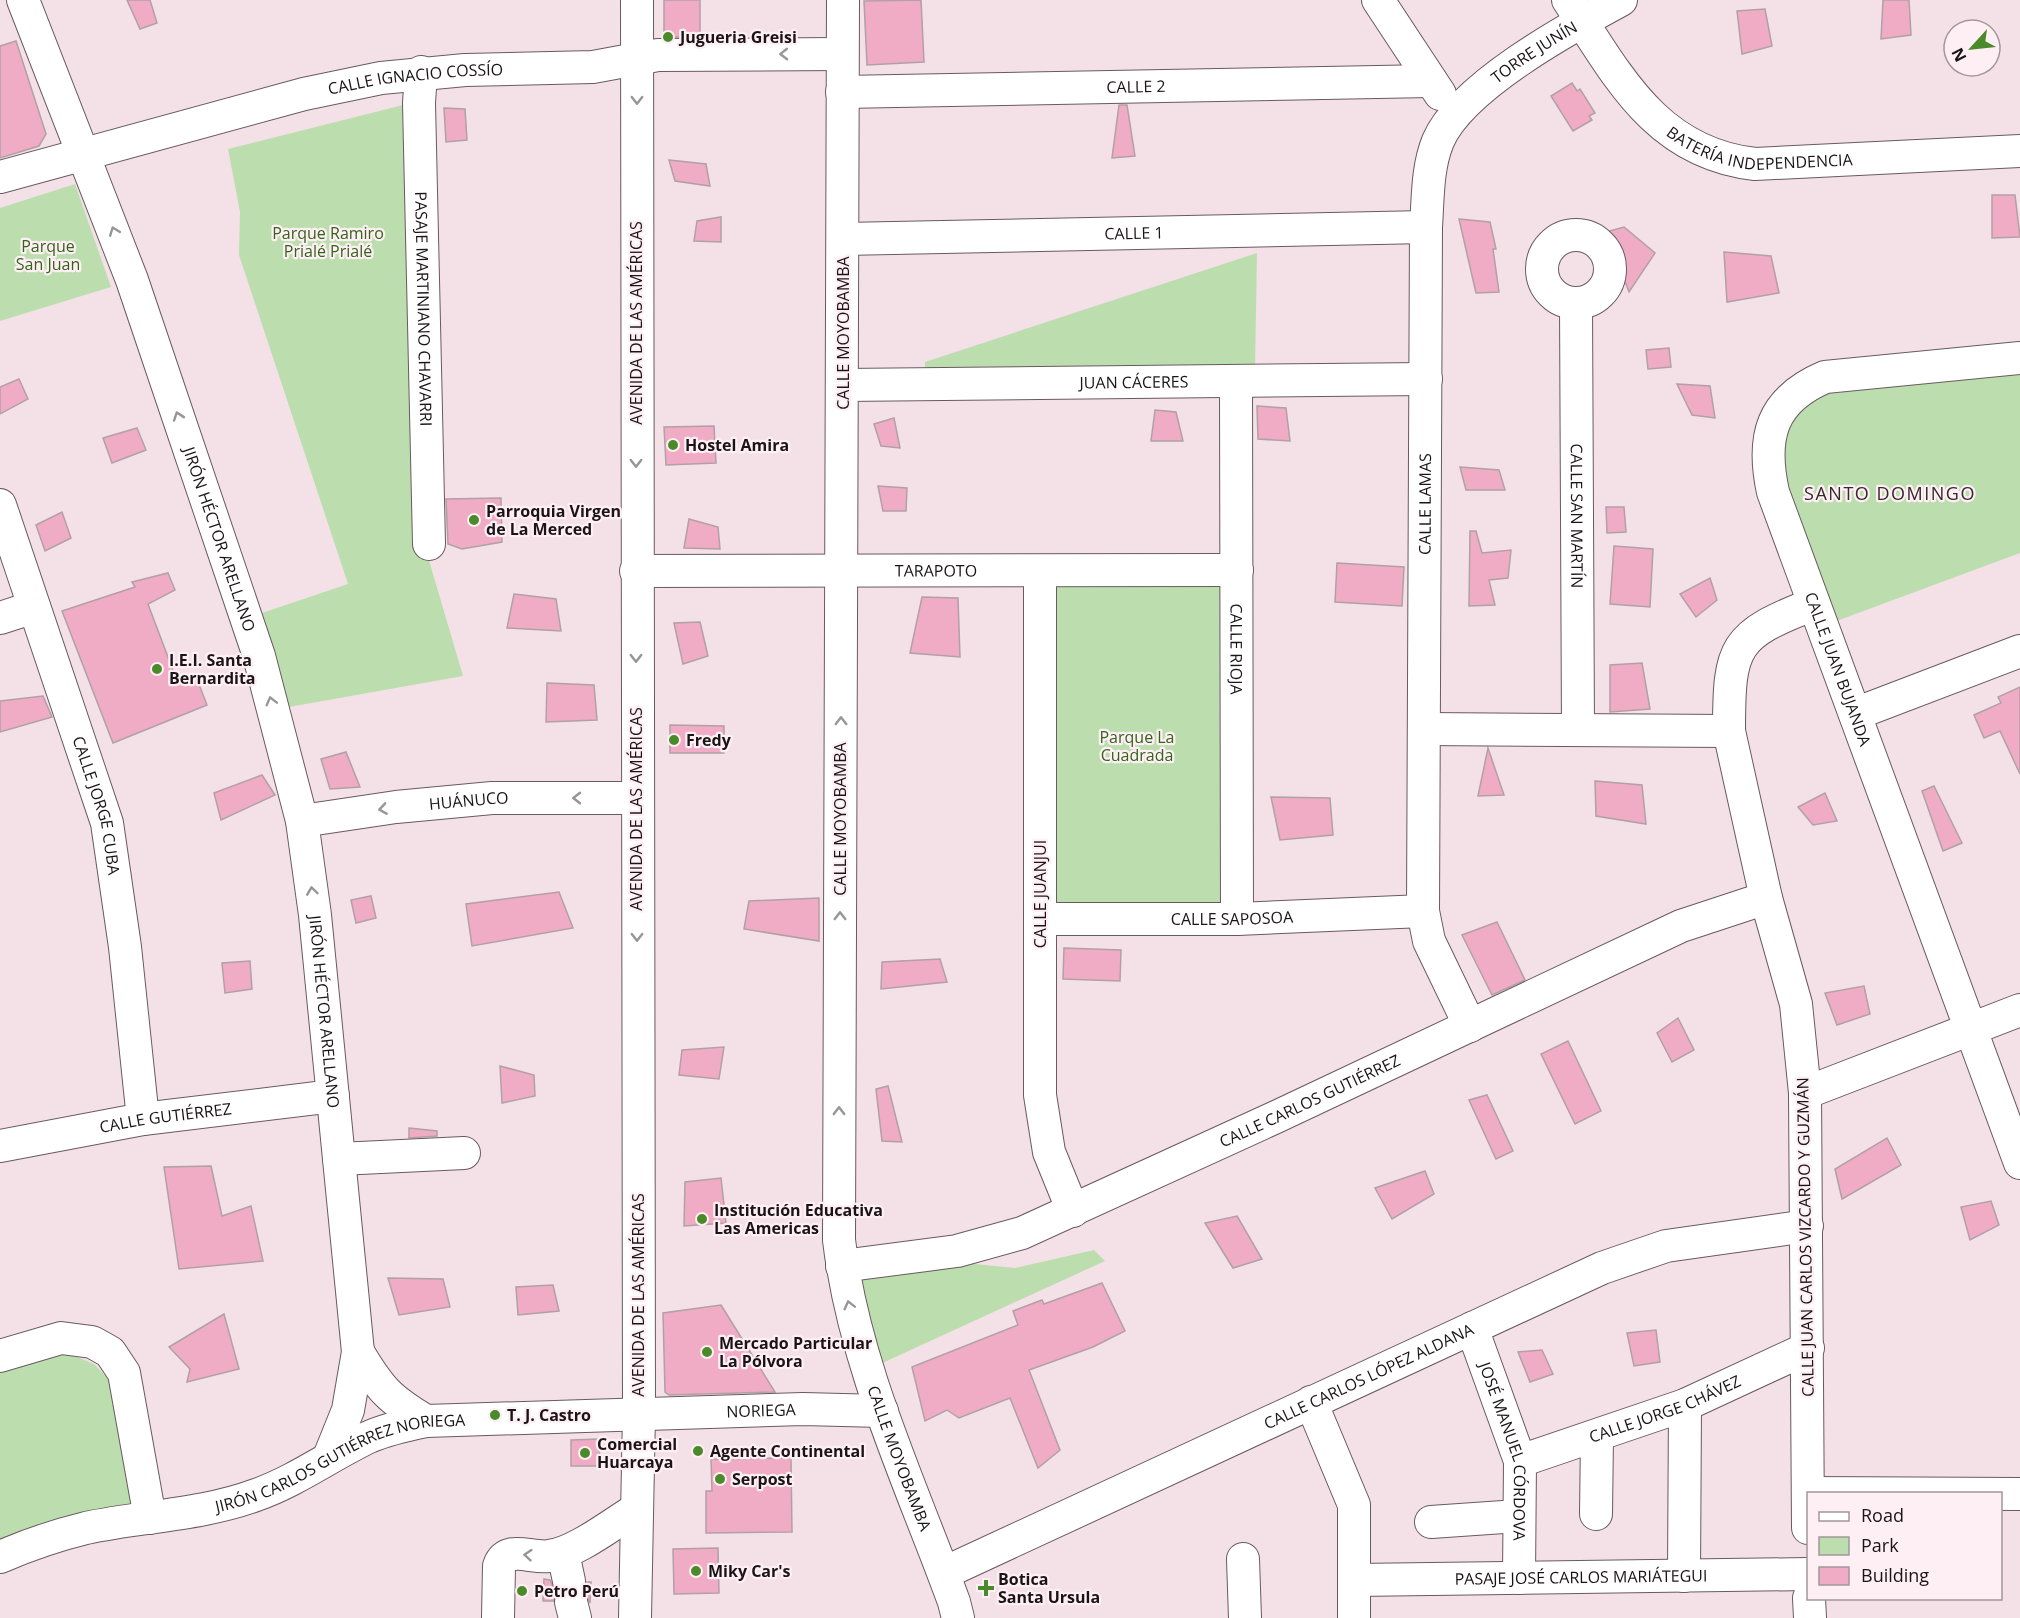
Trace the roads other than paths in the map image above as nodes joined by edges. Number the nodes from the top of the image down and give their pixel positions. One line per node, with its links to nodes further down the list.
1 (23, 0): 14 (street, JIRÓN HÉCTOR ARELLANO)
2 (637, 0): 8 (street, AVENIDA DE LAS AMÉRICAS)
3 (843, 0): 7 (street, CALLE MOYOBAMBA)
4 (1378, 0): 10 (street)
5 (1621, 0): 6 (street, TORRE JUNÍN)
6 (1575, 11): 12 (street, TORRE JUNÍN); 13 (street, BATERÍA INDEPENDENCIA)
7 (842, 54): 8 (street, CALLE IGNACIO COSSÍO, one-way to 8); 11 (street, CALLE MOYOBAMBA)
8 (637, 60): 9 (street, CALLE IGNACIO COSSÍO); 26 (street, AVENIDA DE LAS AMÉRICAS, one-way to 26)
9 (421, 72): 14 (street, CALLE IGNACIO COSSÍO); 24 (street, PASAJE MARTINIANO CHAVARRI)
10 (1431, 81): 11 (street, CALLE 2); 12 (street)
11 (842, 92): 17 (street, CALLE MOYOBAMBA)
12 (1454, 114): 16 (street, CALLE LAMAS)
13 (2020, 151)
14 (84, 153): 15 (street, CALLE IGNACIO COSSÍO); 38 (street, JIRÓN HÉCTOR ARELLANO, one-way to 14)
15 (0, 177)
16 (1426, 227): 17 (street, CALLE 1); 20 (street, CALLE LAMAS)
17 (843, 239): 22 (street, CALLE MOYOBAMBA)
18 (1576, 303): 35 (street, CALLE SAN MARTÍN)
19 (2020, 358): 29 (street, CALLE JUAN BUJANDA)
20 (1426, 379): 21 (street, JUAN CÁCERES); 34 (street, CALLE LAMAS)
21 (1236, 381): 22 (street, JUAN CÁCERES); 25 (street, CALLE RIOJA)
22 (843, 385): 28 (street, CALLE MOYOBAMBA)
23 (0, 505): 30 (street, CALLE JORGE CUBA)
24 (429, 544)
25 (1237, 570): 27 (street, TARAPOTO); 42 (street, CALLE RIOJA)
26 (636, 571): 28 (street, TARAPOTO); 37 (street, AVENIDA DE LAS AMÉRICAS, one-way to 37)
27 (1040, 571): 28 (street, TARAPOTO); 41 (street, CALLE JUANJUI)
28 (841, 572): 55 (street, CALLE MOYOBAMBA, one-way to 28)
29 (1814, 604): 33 (street, CALLE JUAN BUJANDA); 36 (street, CALLE JUAN CARLOS VIZCARDO Y GUZMÁN)
30 (34, 607): 31 (street); 48 (street, CALLE JORGE CUBA)
31 (0, 618)
32 (2020, 651): 33 (street)
33 (1855, 714): 45 (street, CALLE JUAN BUJANDA)
34 (1425, 729): 35 (street); 40 (street, CALLE LAMAS)
35 (1578, 730): 36 (street)
36 (1729, 731): 39 (street, CALLE JUAN CARLOS VIZCARDO Y GUZMÁN)
37 (636, 798): 38 (street, HUÁNUCO, one-way to 38); 63 (street, AVENIDA DE LAS AMÉRICAS, one-way to 63)
38 (302, 821): 47 (street, JIRÓN HÉCTOR ARELLANO, one-way to 38)
39 (1766, 898): 44 (street, CALLE CARLOS GUTIÉRREZ); 46 (street, CALLE JUAN CARLOS VIZCARDO Y GUZMÁN)
40 (1423, 912): 42 (street, CALLE SAPOSOA); 44 (street, CALLE LAMAS)
41 (1040, 919): 42 (street, CALLE SAPOSOA); 53 (street, CALLE JUANJUI)
42 (1237, 919)
43 (2020, 1010): 45 (street)
44 (1470, 1026): 53 (street, CALLE CARLOS GUTIÉRREZ)
45 (1971, 1029): 46 (street); 52 (street, CALLE JUAN BUJANDA)
46 (1805, 1093): 54 (street, CALLE JUAN CARLOS VIZCARDO Y GUZMÁN)
47 (333, 1096): 48 (street, CALLE GUTIÉRREZ); 51 (street, JIRÓN HÉCTOR ARELLANO)
48 (143, 1119): 49 (street, CALLE GUTIÉRREZ)
49 (0, 1146)
50 (464, 1153): 51 (street)
51 (339, 1159): 58 (street, JIRÓN HÉCTOR ARELLANO)
52 (2020, 1163)
53 (1073, 1211): 55 (street, CALLE CARLOS GUTIÉRREZ)
54 (1807, 1226): 56 (street, CALLE CARLOS LÓPEZ ALDANA); 57 (street, CALLE JUAN CARLOS VIZCARDO Y GUZMÁN)
55 (842, 1266): 62 (street, CALLE MOYOBAMBA, one-way to 55)
56 (1472, 1328): 60 (street, CALLE CARLOS LÓPEZ ALDANA); 67 (street, JOSÉ MANUEL CÓRDOVA)
57 (1808, 1348): 61 (street, CALLE JORGE CHÁVEZ); 68 (street, CALLE JUAN CARLOS VIZCARDO Y GUZMÁN)
58 (358, 1353): 64 (street, JIRÓN HÉCTOR ARELLANO); 66 (street, JIRÓN HÉCTOR ARELLANO)
59 (0, 1356): 74 (street)
60 (1311, 1402): 78 (street, CALLE CARLOS LÓPEZ ALDANA); 82 (street)
61 (1685, 1405): 65 (street, CALLE JORGE CHÁVEZ); 80 (street)
62 (882, 1411): 63 (street, NORIEGA); 78 (street, CALLE MOYOBAMBA)
63 (639, 1413): 64 (street, JIRÓN CARLOS GUTIÉRREZ NORIEGA); 71 (street, AVENIDA DE LAS AMÉRICAS)
64 (426, 1421): 66 (street, JIRÓN CARLOS GUTIÉRREZ NORIEGA)
65 (1597, 1436): 67 (street, CALLE JORGE CHÁVEZ); 72 (street)
66 (329, 1458): 74 (street, JIRÓN CARLOS GUTIÉRREZ NORIEGA)
67 (1520, 1461): 73 (street, JOSÉ MANUEL CÓRDOVA)
68 (1808, 1492)
69 (2002, 1494): 70 (street)
70 (2020, 1494)
71 (637, 1509): 83 (street); 86 (street, AVENIDA DE LAS AMÉRICAS)
72 (1596, 1514)
73 (1518, 1516): 75 (street); 81 (street, JOSÉ MANUEL CÓRDOVA)
74 (150, 1518): 76 (street, JIRÓN CARLOS GUTIÉRREZ NORIEGA)
75 (1431, 1522)
76 (0, 1557)
77 (1243, 1559): 88 (street)
78 (944, 1573): 87 (street, CALLE MOYOBAMBA)
79 (1807, 1574): 80 (street, PASAJE JOSÉ CARLOS MARIÁTEGUI)
80 (1684, 1576): 81 (street, PASAJE JOSÉ CARLOS MARIÁTEGUI)
81 (1519, 1578): 82 (street, PASAJE JOSÉ CARLOS MARIÁTEGUI)
82 (1355, 1580): 89 (street)
83 (570, 1588): 85 (street, one-way to 85)
84 (1809, 1600): 90 (street)
85 (498, 1618)
86 (635, 1618)
87 (958, 1618)
88 (1245, 1618)
89 (1354, 1618)
90 (1810, 1618)

